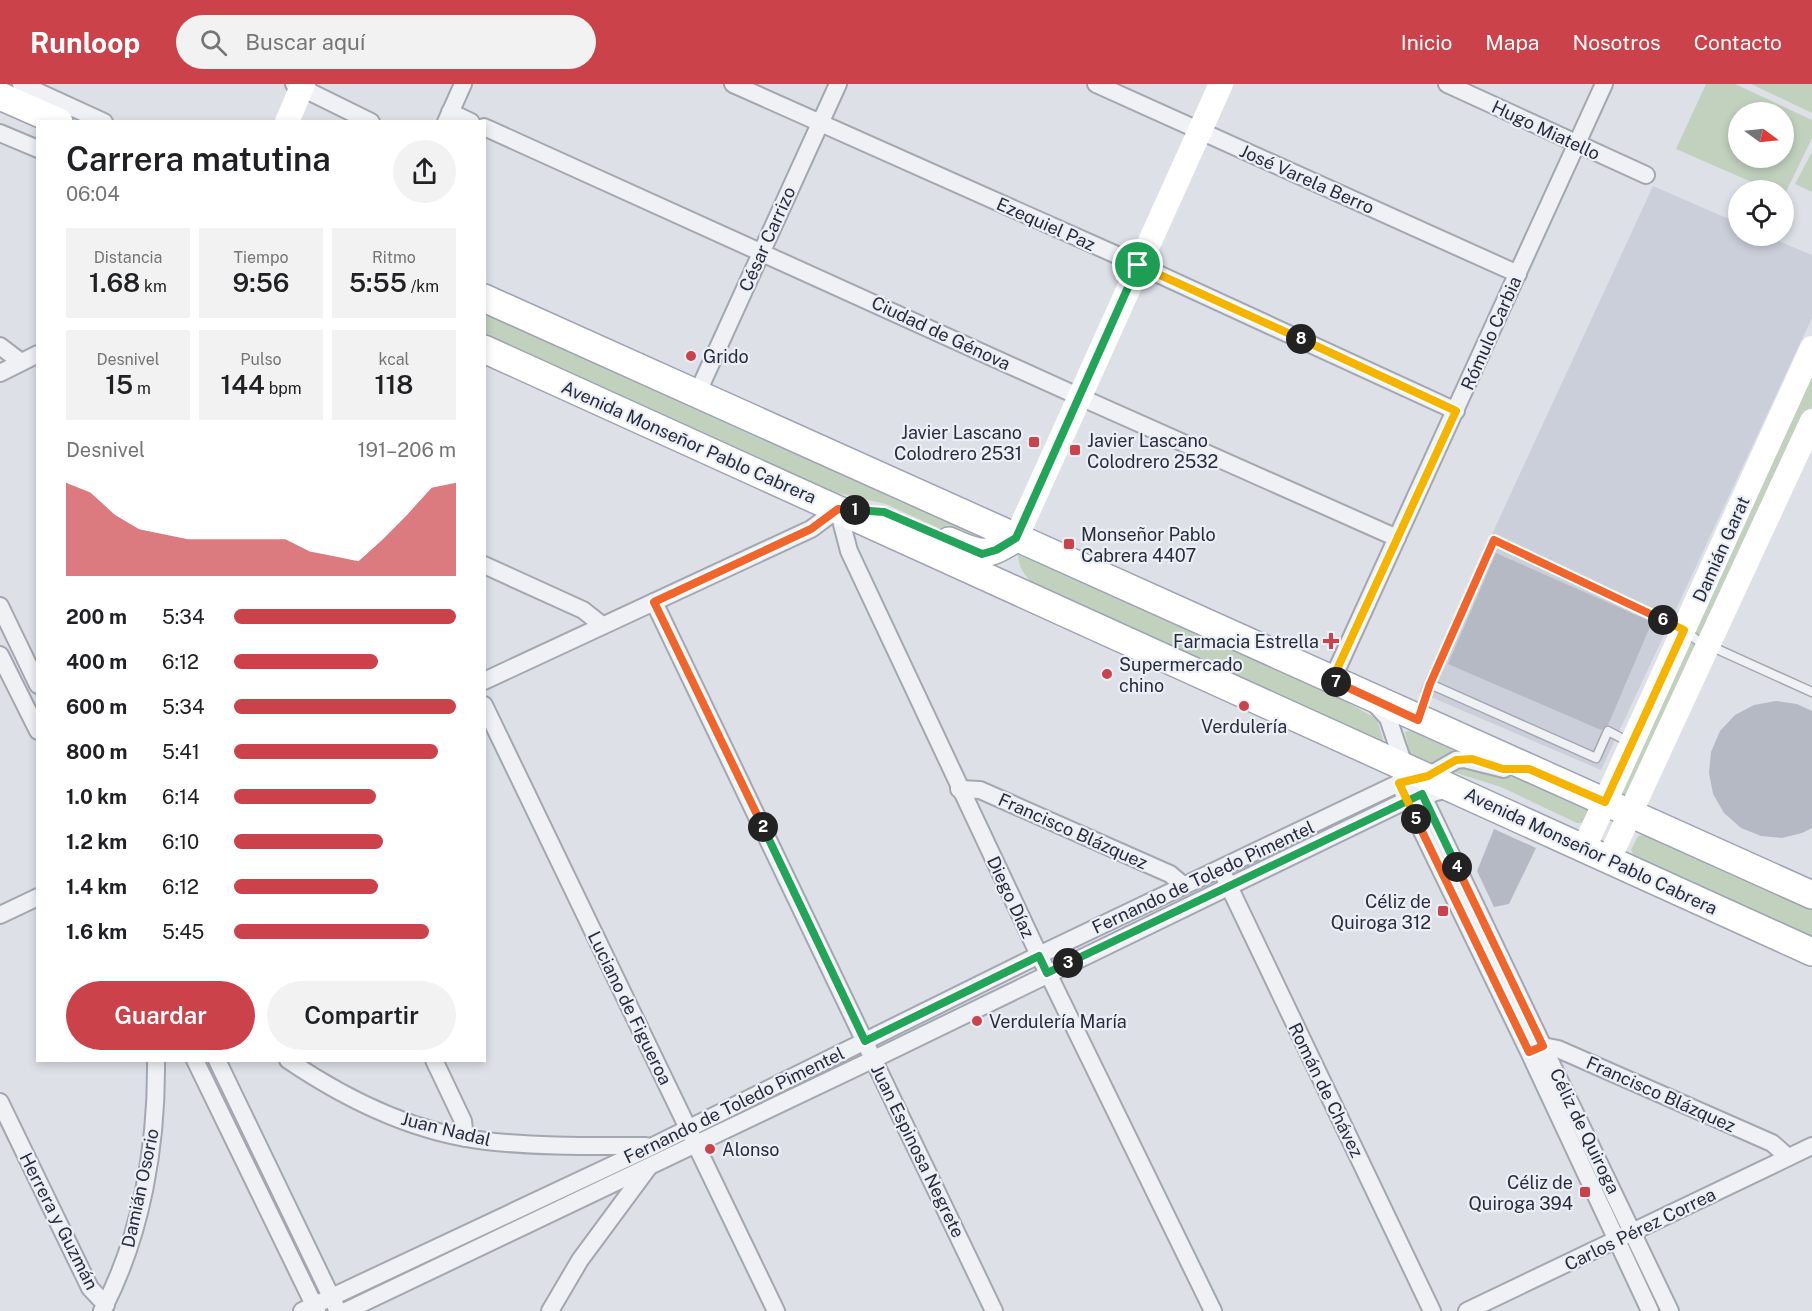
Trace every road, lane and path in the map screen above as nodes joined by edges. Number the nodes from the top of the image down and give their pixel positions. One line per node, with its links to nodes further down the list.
1 (21, 84): 14 (street)
2 (463, 84): 12 (street)
3 (733, 84): 17 (street, Ezequiel Paz)
4 (838, 84): 17 (street, César Carrizo)
5 (1096, 84): 20 (street, José Varela Berro)
6 (1221, 84): 20 (main road)
7 (1447, 84): 22 (street, Hugo Miatello)
8 (1604, 84): 22 (street, Rómulo Carbia)
9 (299, 85): 15 (main road); 16 (street)
10 (0, 96): 13 (main road)
11 (0, 115): 19 (main road)
12 (448, 117)
13 (54, 120)
14 (100, 120)
15 (288, 120)
16 (367, 120)
17 (820, 123): 25 (street, César Carrizo); 26 (street, Ezequiel Paz)
18 (486, 128): 25 (street, Ciudad de Génova)
19 (36, 131)
20 (1200, 131): 26 (main road); 27 (street, José Varela Berro)
21 (0, 133): 23 (street)
22 (1577, 143): 24 (street, Hugo Miatello); 27 (street, Rómulo Carbia)
23 (36, 149)
24 (1646, 175)
25 (762, 251): 35 (street, César Carrizo); 36 (street, Ciudad de Génova)
26 (1138, 265): 36 (main road); 37 (street, Ezequiel Paz)
27 (1518, 274): 37 (street, Rómulo Carbia)
28 (486, 299): 35 (main road)
29 (0, 346): 33 (street)
30 (1812, 348): 47 (main road, Damián Garat)
31 (486, 350): 39 (main road, Avenida Monseñor Pablo Cabrera)
32 (36, 355): 33 (street)
33 (21, 363): 34 (street)
34 (0, 373)
35 (697, 394): 40 (main road)
36 (1080, 397): 40 (main road); 41 (street, Ciudad de Génova)
37 (1456, 411): 41 (street, Rómulo Carbia)
38 (1812, 421): 48 (main road, Damián Garat)
39 (838, 509): 40 (main road); 43 (main road, Avenida Monseñor Pablo Cabrera); 44 (street); 62 (street, Diego Díaz)
40 (1016, 538): 43 (main road); 51 (main road)
41 (1397, 538): 51 (street, Rómulo Carbia)
42 (486, 566): 46 (street)
43 (1027, 595): 61 (main road, Avenida Monseñor Pablo Cabrera)
44 (654, 602): 46 (street); 76 (street, Juan Espinosa Negrete)
45 (0, 606): 52 (street)
46 (602, 625): 50 (street)
47 (1684, 630): 48 (lane); 53 (lane); 59 (main road, Damián Garat)
48 (1708, 645): 54 (lane); 64 (main road, Damián Garat)
49 (0, 655): 58 (street)
50 (486, 680)
51 (1332, 680): 55 (main road)
52 (36, 681)
53 (1430, 684): 57 (lane); 59 (lane)
54 (1812, 692)
55 (1367, 697): 57 (main road); 61 (street, Céliz de Quiroga)
56 (486, 709): 85 (street, Luciano de Figueroa)
57 (1418, 720): 60 (main road)
58 (36, 728)
59 (1632, 743): 63 (main road, Damián Garat)
60 (1529, 769): 61 (street, Fernando de Toledo Pimentel); 63 (main road)
61 (1412, 783): 65 (main road, Avenida Monseñor Pablo Cabrera); 67 (street, Fernando de Toledo Pimentel); 69 (street, Fernando de Toledo Pimentel); 77 (street, Céliz de Quiroga)
62 (959, 789): 68 (street, Francisco Blázquez); 74 (street, Diego Díaz)
63 (1605, 802): 64 (main road); 65 (main road, Damián Garat)
64 (1631, 813): 66 (main road, Damián Garat); 70 (main road)
65 (1584, 848): 66 (main road, Avenida Monseñor Pablo Cabrera)
66 (1609, 859): 73 (main road, Avenida Monseñor Pablo Cabrera)
67 (1221, 869): 68 (street, Fernando de Toledo Pimentel); 69 (street, Román de Chávez)
68 (1183, 885): 74 (street, Fernando de Toledo Pimentel)
69 (1228, 886): 75 (street, Fernando de Toledo Pimentel); 102 (street, Román de Chávez)
70 (1812, 895)
71 (36, 898): 72 (street)
72 (0, 915)
73 (1812, 952)
74 (1039, 956): 75 (street, Diego Díaz); 76 (street, Fernando de Toledo Pimentel)
75 (1047, 973): 78 (street, Fernando de Toledo Pimentel); 101 (street, Diego Díaz)
76 (865, 1041): 78 (street, Juan Espinosa Negrete); 85 (street, Fernando de Toledo Pimentel)
77 (1536, 1049): 90 (street, Francisco Blázquez); 92 (street, Céliz de Quiroga); 93 (street, Céliz de Quiroga)
78 (874, 1059): 87 (street, Fernando de Toledo Pimentel); 100 (street, Juan Espinosa Negrete)
79 (156, 1062): 95 (street, Damián Osorio)
80 (196, 1062): 96 (street)
81 (218, 1062): 94 (street)
82 (291, 1062): 86 (street, Juan Nadal)
83 (435, 1062): 86 (street)
84 (0, 1102): 95 (street, Herrera y Guzmán)
85 (688, 1128): 87 (street, Luciano de Figueroa); 88 (street, Fernando de Toledo Pimentel)
86 (465, 1138): 88 (street, Juan Nadal)
87 (695, 1145): 91 (street, Fernando de Toledo Pimentel); 99 (street, Luciano de Figueroa)
88 (653, 1146): 94 (street, Fernando de Toledo Pimentel)
89 (1811, 1149): 90 (street, Carlos Pérez Correa)
90 (1788, 1157): 92 (street, Carlos Pérez Correa)
91 (649, 1167): 97 (street); 98 (street, Fernando de Toledo Pimentel)
92 (1634, 1232): 93 (street, Carlos Pérez Correa); 105 (street, Céliz de Quiroga)
93 (1617, 1241): 103 (street, Carlos Pérez Correa); 104 (street, Céliz de Quiroga)
94 (334, 1304): 96 (street, Fernando de Toledo Pimentel)
95 (104, 1308)
96 (311, 1309)
97 (553, 1310)
98 (346, 1311)
99 (776, 1311)
100 (994, 1311)
101 (1213, 1311)
102 (1432, 1311)
103 (1467, 1311)
104 (1650, 1311)
105 (1670, 1311)

